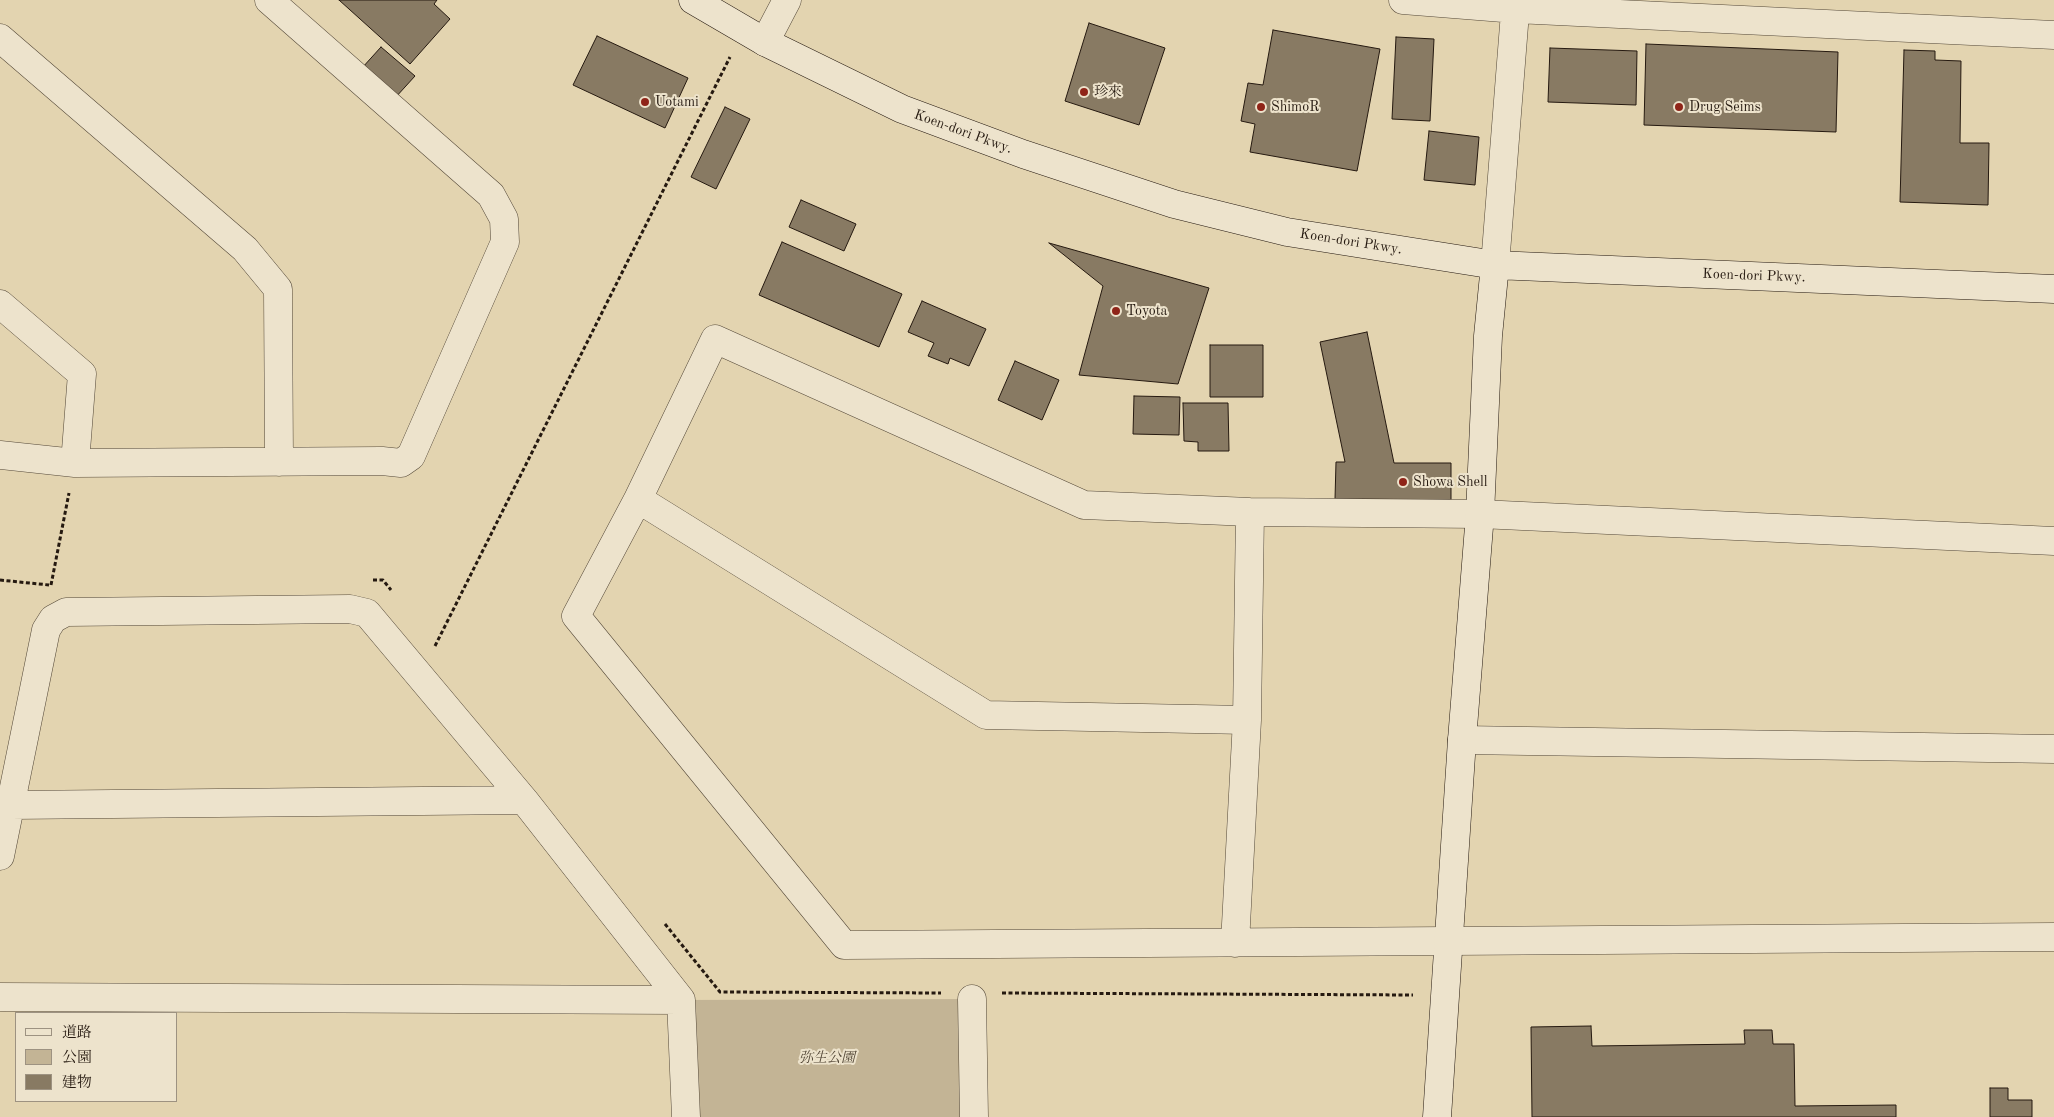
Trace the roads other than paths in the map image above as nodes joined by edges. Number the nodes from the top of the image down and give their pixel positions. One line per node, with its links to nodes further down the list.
1 (269, 0): 13 (street)
2 (694, 0): 7 (street, Koen-dori Pkwy.)
3 (787, 0): 7 (street)
4 (1403, 0): 5 (street)
5 (1516, 4): 6 (street); 9 (street)
6 (2054, 35)
7 (754, 36): 9 (street, Koen-dori Pkwy.)
8 (0, 38): 13 (street)
9 (1495, 265): 10 (street, Koen-dori Pkwy.); 17 (street)
10 (2054, 289)
11 (0, 304): 14 (street)
12 (0, 455): 14 (street)
13 (279, 462): 14 (street)
14 (75, 463)
15 (638, 499): 16 (street); 19 (street); 27 (street)
16 (1250, 512): 17 (street); 19 (street)
17 (1480, 514): 18 (street); 20 (street)
18 (2054, 541)
19 (1247, 720): 27 (street)
20 (1462, 740): 21 (street); 26 (street)
21 (2054, 749)
22 (524, 800): 23 (street); 23 (street); 30 (street)
23 (11, 805): 24 (street)
24 (0, 856)
25 (2054, 937): 26 (street)
26 (1450, 941): 27 (street); 33 (street)
27 (1235, 943)
28 (960, 996): 32 (street)
29 (0, 997): 30 (street)
30 (681, 1000): 31 (street)
31 (686, 1117)
32 (974, 1117)
33 (1437, 1117)

